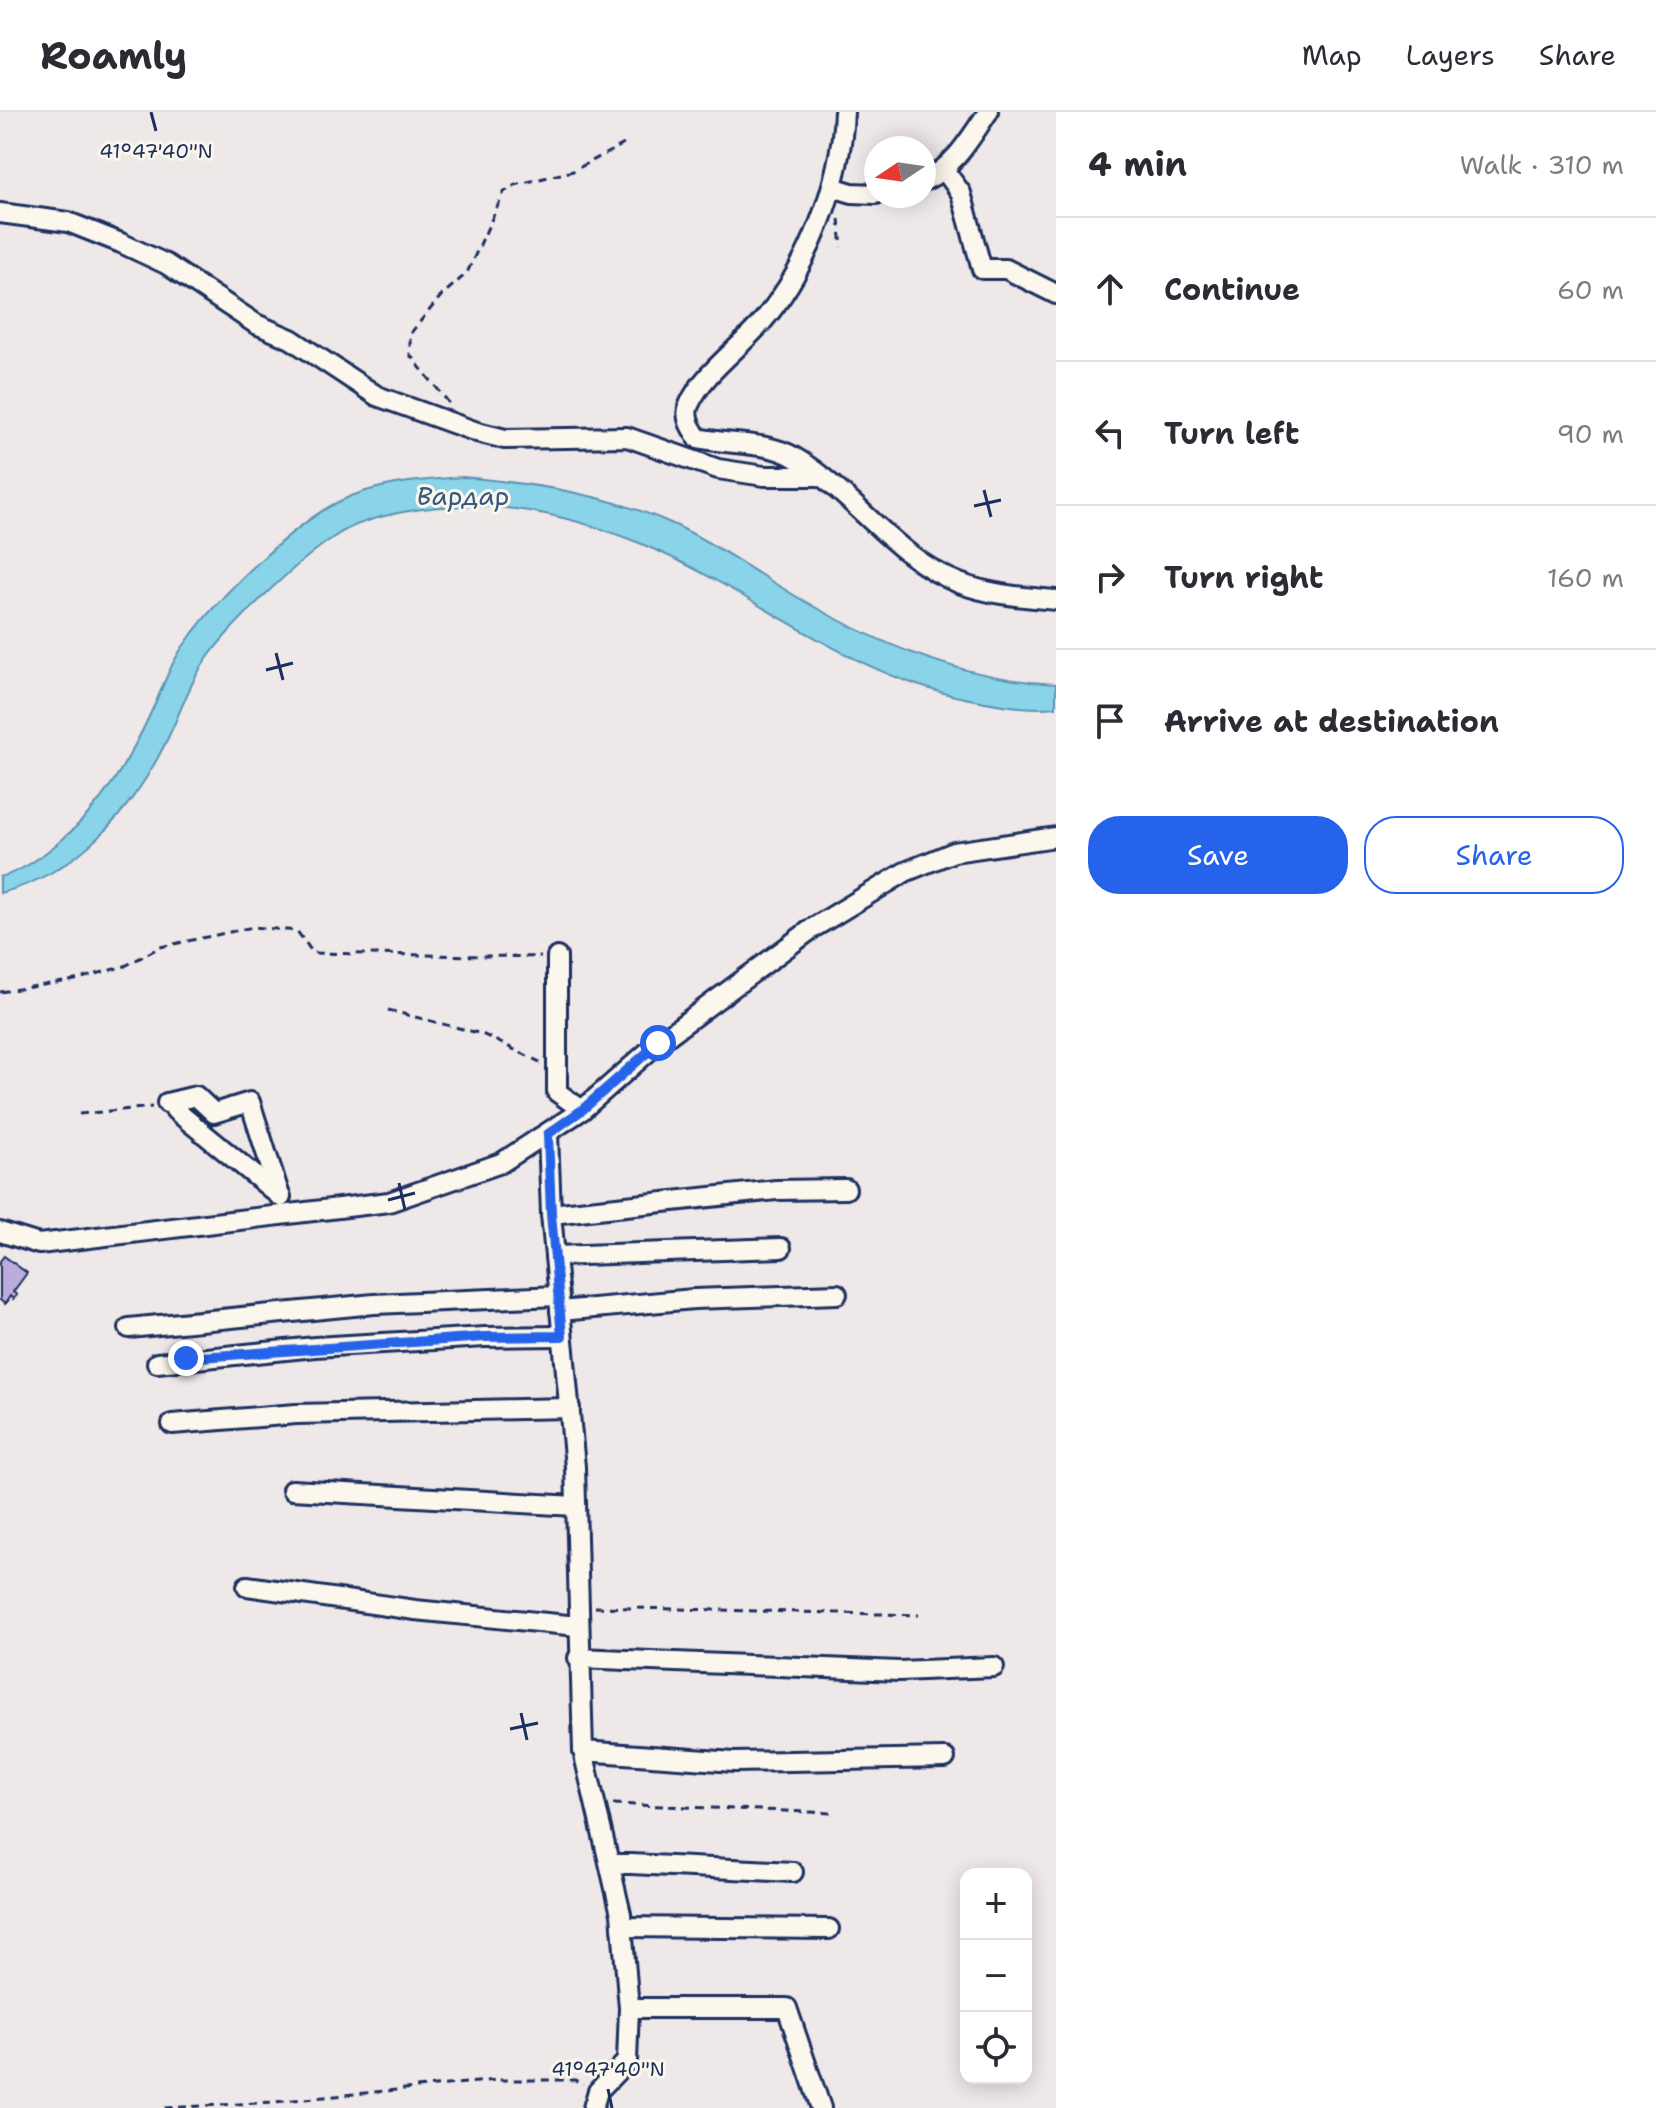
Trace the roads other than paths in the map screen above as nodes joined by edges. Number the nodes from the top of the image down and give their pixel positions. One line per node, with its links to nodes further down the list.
1 (844, 112): 5 (street)
2 (988, 112): 3 (street)
3 (945, 171): 4 (street); 8 (street)
4 (936, 175)
5 (832, 187): 6 (street); 9 (street)
6 (864, 194)
7 (0, 213): 9 (street)
8 (1056, 294)
9 (817, 476): 10 (street)
10 (1056, 600)
11 (1056, 837): 13 (street)
12 (557, 957): 13 (street)
13 (582, 1110): 14 (street)
14 (548, 1134): 17 (street); 18 (street)
15 (846, 1189): 18 (street)
16 (280, 1196): 16 (street); 17 (street)
17 (316, 1212): 19 (street)
18 (551, 1214): 21 (street)
19 (0, 1232)
20 (781, 1248): 21 (street)
21 (555, 1256): 23 (street)
22 (837, 1294): 23 (street)
23 (559, 1304): 24 (street); 25 (street)
24 (129, 1328)
25 (562, 1336): 26 (street); 27 (street)
26 (157, 1363)
27 (570, 1408): 28 (street); 30 (street)
28 (172, 1424)
29 (292, 1490): 30 (street)
30 (576, 1506): 32 (street)
31 (247, 1586): 32 (street)
32 (578, 1626): 33 (street)
33 (578, 1658): 34 (street); 35 (street)
34 (994, 1667)
35 (583, 1751): 36 (street); 37 (street)
36 (945, 1758)
37 (613, 1868): 38 (street); 39 (street)
38 (793, 1872)
39 (622, 1927): 40 (street); 41 (street)
40 (829, 1929)
41 (629, 2008): 42 (street); 43 (street)
42 (595, 2099)
43 (821, 2108)

